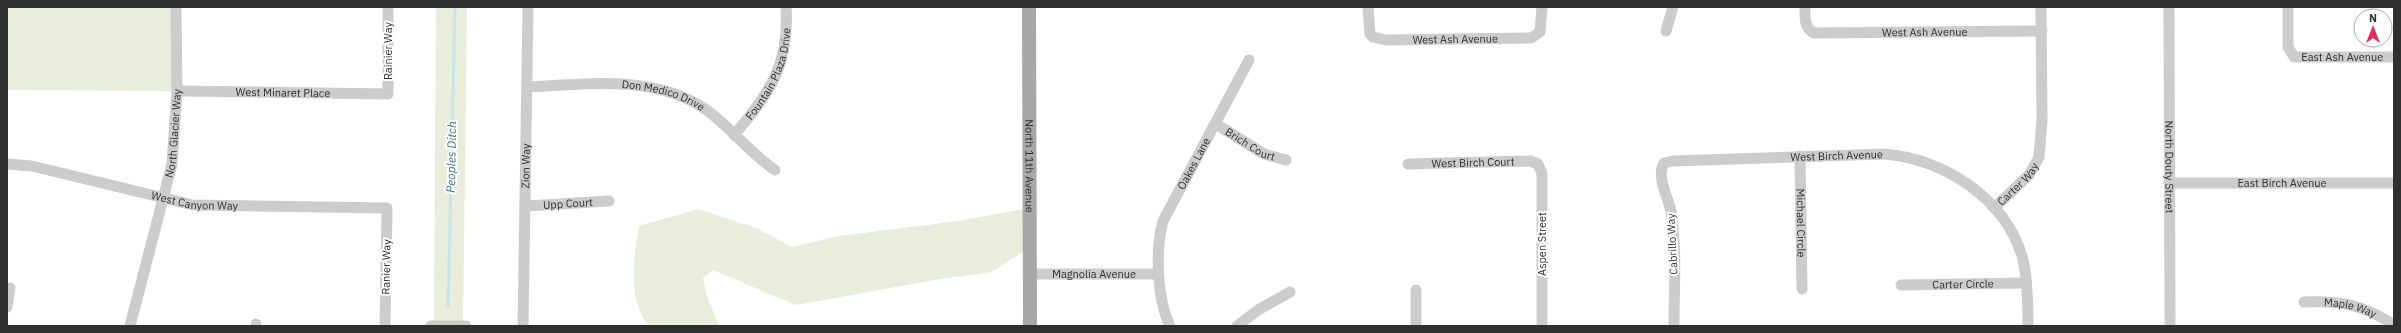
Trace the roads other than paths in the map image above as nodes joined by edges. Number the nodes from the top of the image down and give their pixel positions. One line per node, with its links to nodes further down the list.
1 (176, 7): 18 (street, North Glacier Way)
2 (388, 7): 19 (street, Rainier Way)
3 (528, 7): 17 (street, Zion Way)
4 (786, 7): 21 (street, Fountain Plaza Drive)
5 (1029, 7): 36 (main road, North 11th Avenue)
6 (1368, 7): 7 (street, West Ash Avenue)
7 (1542, 7)
8 (1673, 7): 13 (street)
9 (1805, 7): 14 (street, West Ash Avenue)
10 (2041, 7): 14 (street, Carter Way)
11 (2169, 7): 29 (street, North Douty Street)
12 (2288, 7): 15 (street, East Ash Avenue)
13 (1666, 31)
14 (2042, 31): 35 (street, Carter Way)
15 (2394, 57)
16 (1249, 60): 20 (street, Oakes Lane)
17 (527, 87): 21 (street, Don Medico Drive); 33 (street, Zion Way)
18 (177, 92): 19 (street, West Minaret Place); 31 (street, North Glacier Way)
19 (388, 94)
20 (1216, 124): 23 (street, Brich Court); 37 (street, Oakes Lane)
21 (734, 135): 28 (street, Don Medico Drive)
22 (1800, 156): 24 (street, West Birch Avenue); 35 (street, West Birch Avenue); 41 (street, Michael Circle)
23 (1286, 160)
24 (1664, 163): 57 (street, Cabrillo Way)
25 (7, 164): 31 (street, West Canyon Way)
26 (1408, 164): 27 (street, West Birch Court)
27 (1538, 164): 56 (street, Aspen Street)
28 (774, 170)
29 (2170, 183): 30 (street, East Birch Avenue); 59 (street, North Douty Street)
30 (2394, 183)
31 (162, 199): 34 (street, West Canyon Way); 47 (street, North Glacier Way)
32 (610, 201): 33 (street, Upp Court)
33 (526, 206): 51 (street, Zion Way)
34 (387, 208): 48 (street, Ranier Way)
35 (1994, 208): 38 (street, Carter Way)
36 (1030, 274): 37 (street, Magnolia Avenue); 52 (main road, North 11th Avenue)
37 (1158, 274): 53 (street, Oakes Lane)
38 (2025, 283): 39 (street, Carter Circle); 58 (street, Carter Way)
39 (1901, 285)
40 (10, 288): 45 (street)
41 (1802, 289)
42 (1416, 290): 55 (street)
43 (1290, 292): 54 (street)
44 (2304, 302): 46 (street, Maple Way)
45 (7, 307)
46 (2394, 325)
47 (130, 326)
48 (385, 326)
49 (431, 326): 50 (street)
50 (466, 326)
51 (524, 326)
52 (1030, 326)
53 (1170, 326)
54 (1238, 326)
55 (1416, 326)
56 (1542, 326)
57 (1674, 326)
58 (2028, 326)
59 (2170, 326)

